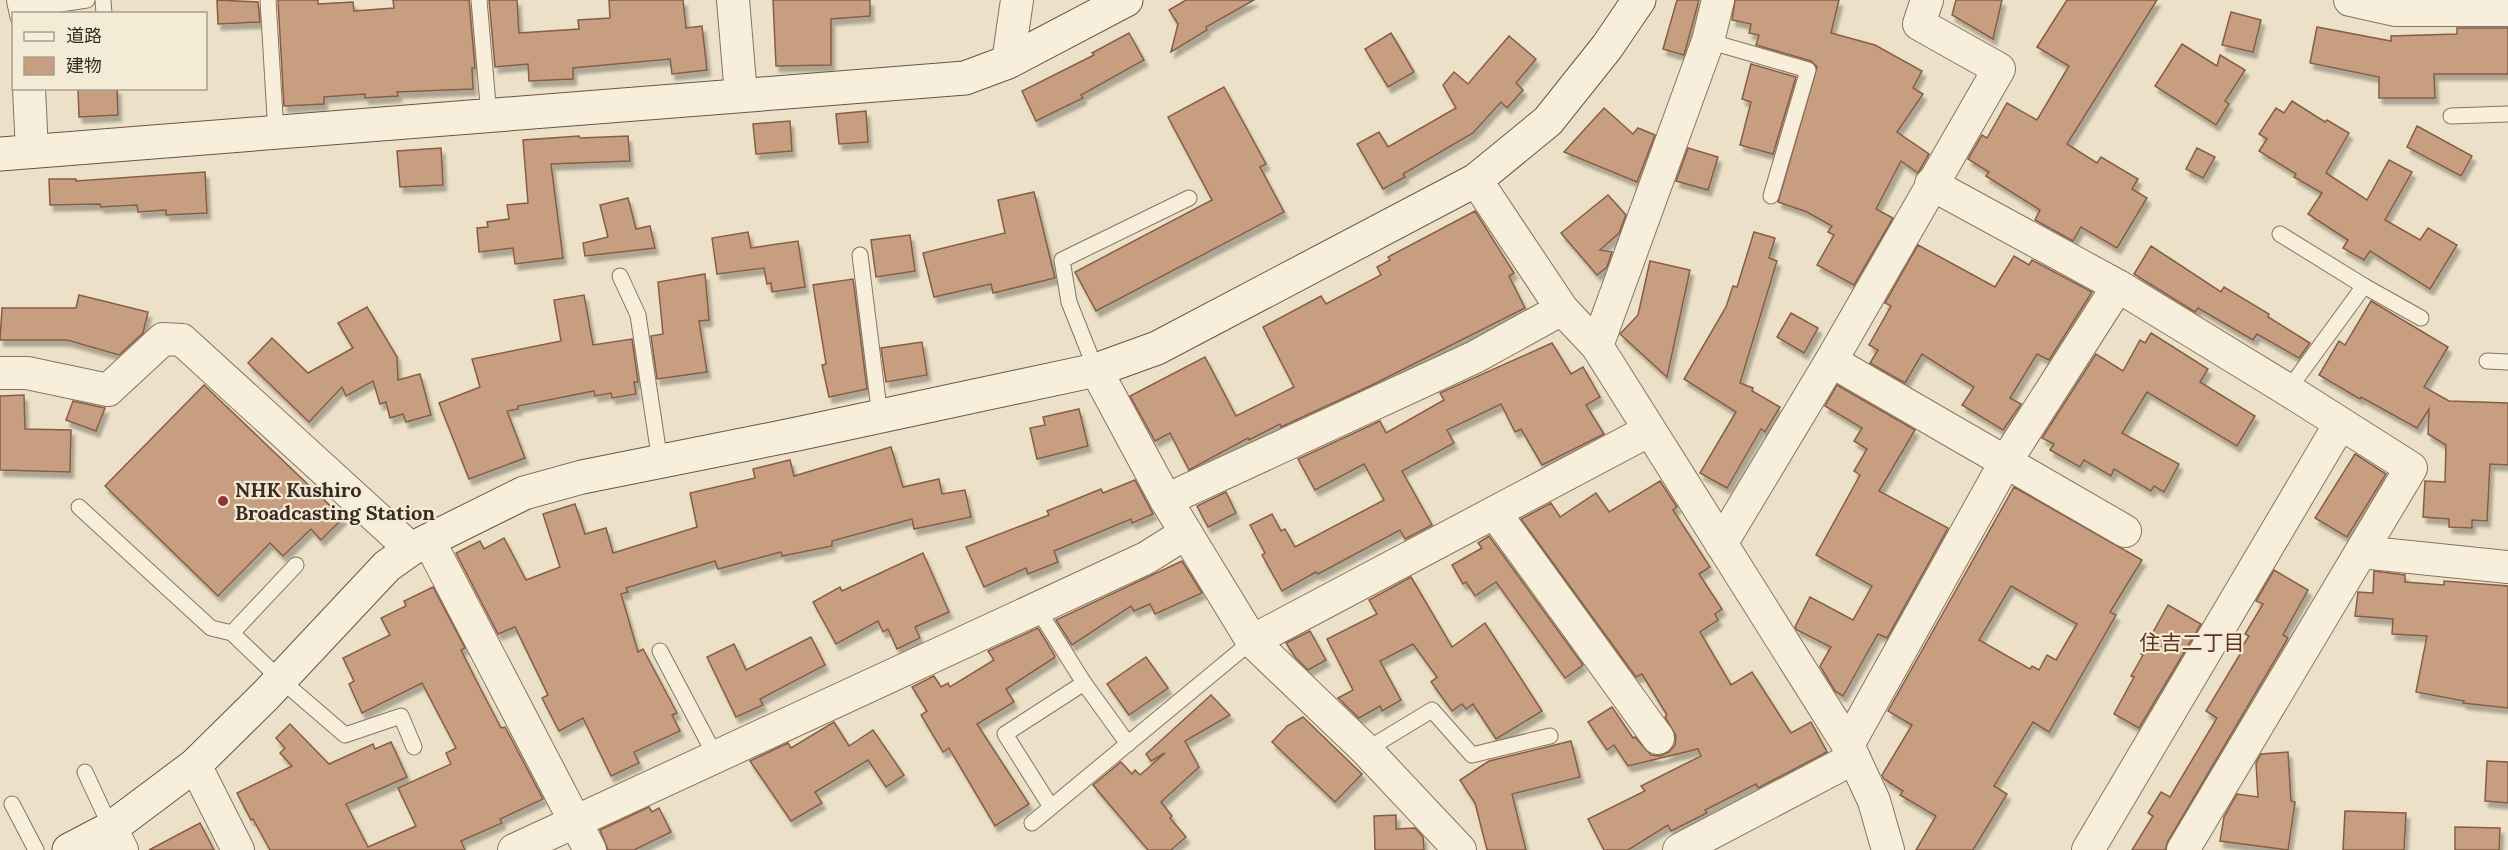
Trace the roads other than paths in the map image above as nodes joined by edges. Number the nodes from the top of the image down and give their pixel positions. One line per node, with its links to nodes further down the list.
1 (87, 0): 11 (lane)
2 (268, 0): 20 (lane)
3 (479, 0): 18 (lane)
4 (733, 0): 16 (street)
5 (1017, 0): 14 (street)
6 (1126, 0): 14 (street)
7 (1639, 0): 22 (street)
8 (1718, 0): 13 (street)
9 (1926, 0): 23 (street)
10 (2350, 0): 12 (street)
11 (25, 7)
12 (2508, 10)
13 (1708, 41): 24 (lane); 33 (street)
14 (1008, 62): 16 (street)
15 (29, 90): 21 (street)
16 (741, 95): 18 (street)
17 (2508, 114): 19 (lane)
18 (489, 116): 20 (street)
19 (2451, 116)
20 (276, 133): 21 (street)
21 (16, 153)
22 (1476, 180): 31 (street); 37 (street)
23 (1931, 184): 29 (street); 34 (street)
24 (1771, 196)
25 (1189, 198): 37 (lane)
26 (2280, 234): 30 (lane)
27 (860, 255): 40 (lane)
28 (620, 276): 44 (lane)
29 (2118, 286): 39 (street); 43 (street)
30 (2364, 286): 32 (lane); 39 (lane)
31 (1562, 309): 33 (street); 45 (street)
32 (2421, 318)
33 (1597, 346): 42 (street)
34 (1831, 361): 43 (street); 50 (street)
35 (2487, 361): 36 (lane)
36 (2508, 362)
37 (1096, 370): 40 (street); 45 (street)
38 (0, 373): 51 (street)
39 (2288, 390): 41 (street)
40 (880, 417): 44 (street)
41 (2340, 424): 52 (street); 83 (street)
42 (1648, 431): 47 (street); 50 (street)
43 (2006, 461): 48 (street); 66 (street)
44 (660, 462): 51 (street)
45 (1166, 500): 49 (street)
46 (79, 507): 56 (lane)
47 (1495, 513): 57 (street); 62 (street)
48 (2125, 531)
49 (1186, 533): 55 (street); 57 (street)
50 (1721, 544): 66 (street)
51 (420, 545): 59 (street); 72 (street)
52 (2361, 552): 54 (street); 84 (street)
53 (296, 565): 56 (lane)
54 (2508, 567)
55 (1037, 608): 60 (lane); 67 (street)
56 (232, 633): 59 (lane)
57 (1252, 641): 63 (lane); 65 (street)
58 (660, 651): 67 (lane)
59 (281, 680): 64 (lane); 68 (street)
60 (1084, 683): 63 (lane); 71 (lane)
61 (1550, 736): 65 (lane)
62 (1658, 738)
63 (1128, 744): 71 (lane)
64 (414, 747)
65 (1366, 750): 80 (street)
66 (1851, 752): 81 (street); 82 (street)
67 (716, 757): 72 (street)
68 (195, 765): 74 (street); 77 (street)
69 (86, 772): 74 (lane)
70 (12, 804): 75 (lane)
71 (1051, 807): 73 (lane)
72 (575, 822): 78 (street); 79 (street)
73 (1032, 823)
74 (117, 839): 76 (street)
75 (36, 850)
76 (69, 850)
77 (238, 850)
78 (514, 850)
79 (590, 850)
80 (1460, 850)
81 (1678, 850)
82 (1888, 850)
83 (2088, 850)
84 (2183, 850)

